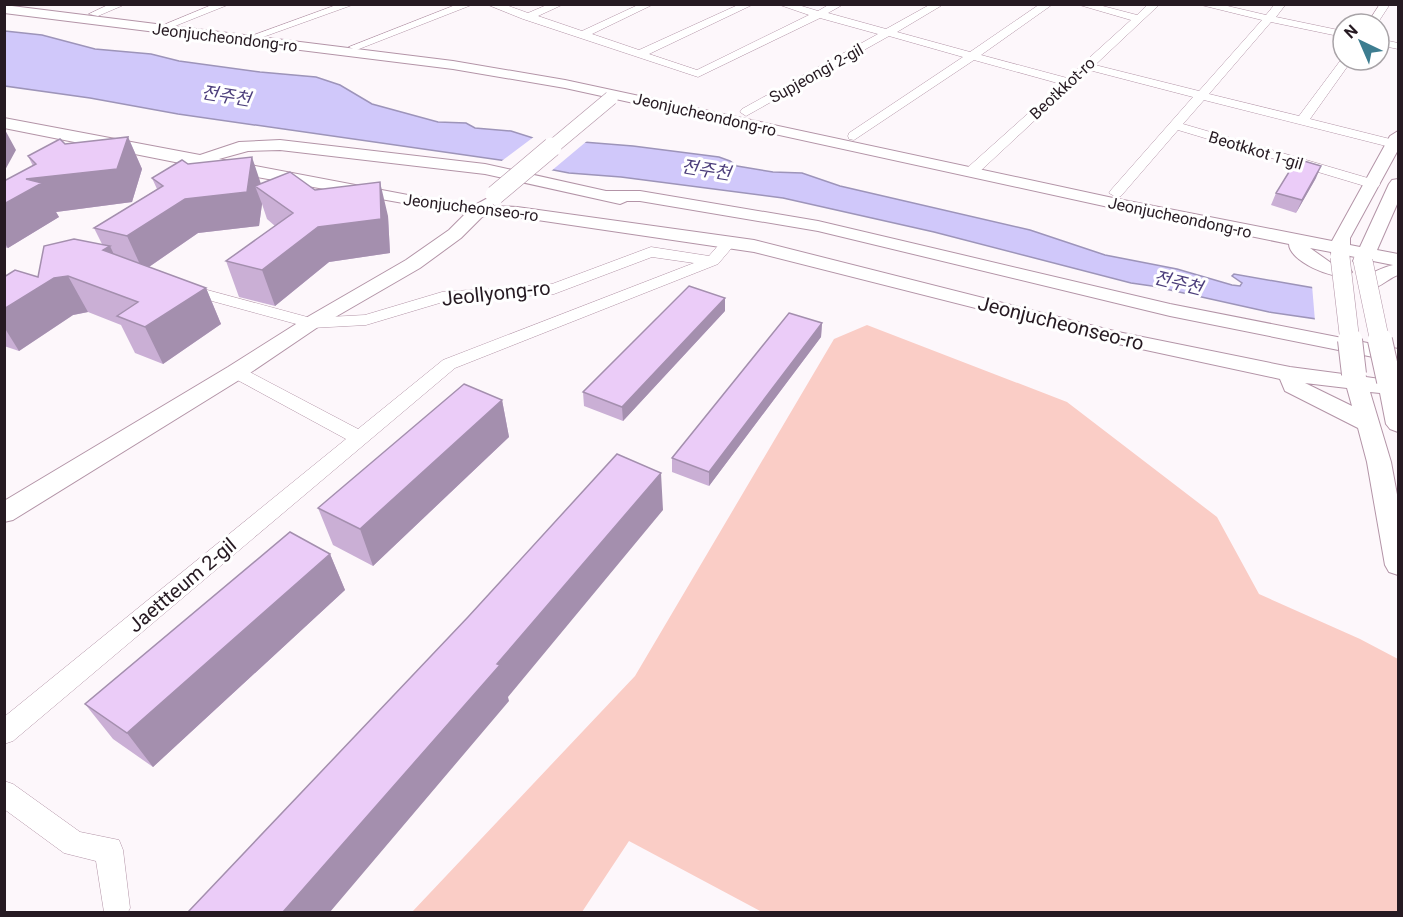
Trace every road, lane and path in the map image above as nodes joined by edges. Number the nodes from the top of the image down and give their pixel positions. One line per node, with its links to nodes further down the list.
1 (26, 4): 19 (street, Jeonjucheondong-ro)
2 (121, 4): 19 (street)
3 (225, 4): 24 (street)
4 (350, 4): 27 (street)
5 (469, 4): 29 (street)
6 (491, 4): 21 (street)
7 (559, 4): 21 (street)
8 (650, 4): 28 (street)
9 (749, 4): 30 (street)
10 (782, 4): 20 (street, Supjeongi 2-gil)
11 (839, 4): 20 (street)
12 (939, 4): 26 (street, Supjeongi 2-gil)
13 (1048, 4): 31 (street)
14 (1081, 4): 22 (street)
15 (1155, 4): 22 (street, Beotkkot-ro)
16 (1202, 4): 23 (street)
17 (1281, 4): 23 (street)
18 (4, 9): 35 (street, Jeonjucheondong-ro)
19 (94, 14): 24 (street, Jeonjucheondong-ro)
20 (819, 15): 26 (street, Supjeongi 2-gil); 30 (street)
21 (527, 17): 28 (street)
22 (1139, 19): 32 (street, Beotkkot-ro)
23 (1268, 19): 25 (street); 36 (street)
24 (171, 24): 27 (street, Jeonjucheondong-ro)
25 (1331, 32)
26 (886, 34): 31 (street, Supjeongi 2-gil); 37 (street, Supjeongi 2-gil)
27 (259, 35): 29 (street, Jeonjucheondong-ro)
28 (582, 35): 30 (street)
29 (355, 47): 35 (street, Jeonjucheondong-ro)
30 (640, 54)
31 (973, 56): 34 (street, Supjeongi 2-gil); 41 (street)
32 (1086, 66): 34 (street, Beotkkot-ro); 36 (street, Beotkkot 1-gil)
33 (1337, 72): 38 (street)
34 (1068, 82): 44 (street, Beotkkot-ro)
35 (617, 93): 37 (street, Jeonjucheondong-ro); 44 (street, Jeonjucheondong-ro); 49 (street, bridge)
36 (1200, 94): 38 (street, Beotkkot 1-gil); 40 (street)
37 (746, 112): 41 (street, Jeonjucheondong-ro)
38 (1302, 121): 42 (street, Beotkkot 1-gil)
39 (4, 123): 43 (street, Jeonjucheonseo-ro)
40 (1174, 125): 45 (street, Beotkkot 1-gil); 47 (street)
41 (854, 136): 44 (street, Jeonjucheondong-ro)
42 (1396, 140): 45 (street)
43 (200, 162): 48 (street); 49 (street, Jeonjucheonseo-ro)
44 (975, 168): 47 (street, Jeonjucheondong-ro); 52 (street, Jeonjucheondong-ro)
45 (1373, 184): 52 (street)
46 (1398, 184): 54 (street)
47 (1116, 192): 52 (street, Jeonjucheondong-ro)
48 (605, 196): 53 (street); 61 (street)
49 (479, 211): 50 (street, Jeonjucheonseo-ro); 59 (street)
50 (727, 243): 53 (street, Jeonjucheonseo-ro); 56 (street)
51 (1398, 246): 54 (street, Jeonjucheondong-ro)
52 (1341, 254): 54 (street, Jeonjucheondong-ro); 60 (street, bridge)
53 (786, 255): 63 (street, Jeonjucheonseo-ro)
54 (1367, 260): 55 (street, Jeonjucheondong-ro); 57 (street); 65 (street, bridge)
55 (1398, 260)
56 (713, 261): 59 (street, Jeollyong-ro); 68 (street)
57 (1398, 269)
58 (166, 284): 59 (street, Jeollyong-ro)
59 (311, 323): 62 (street)
60 (1352, 352): 63 (street); 64 (street, bridge)
61 (1398, 355)
62 (236, 372): 68 (street); 69 (street)
63 (1302, 372): 64 (street, Jeonjucheonseo-ro); 66 (street)
64 (1355, 379): 65 (street, Jeonjucheonseo-ro); 66 (street)
65 (1393, 386): 67 (street)
66 (1369, 424): 70 (street)
67 (1398, 424)
68 (359, 438): 71 (street, Jaettteum 2-gil)
69 (10, 506)
70 (1398, 565)
71 (4, 734)
72 (4, 793): 73 (street)
73 (116, 908)

